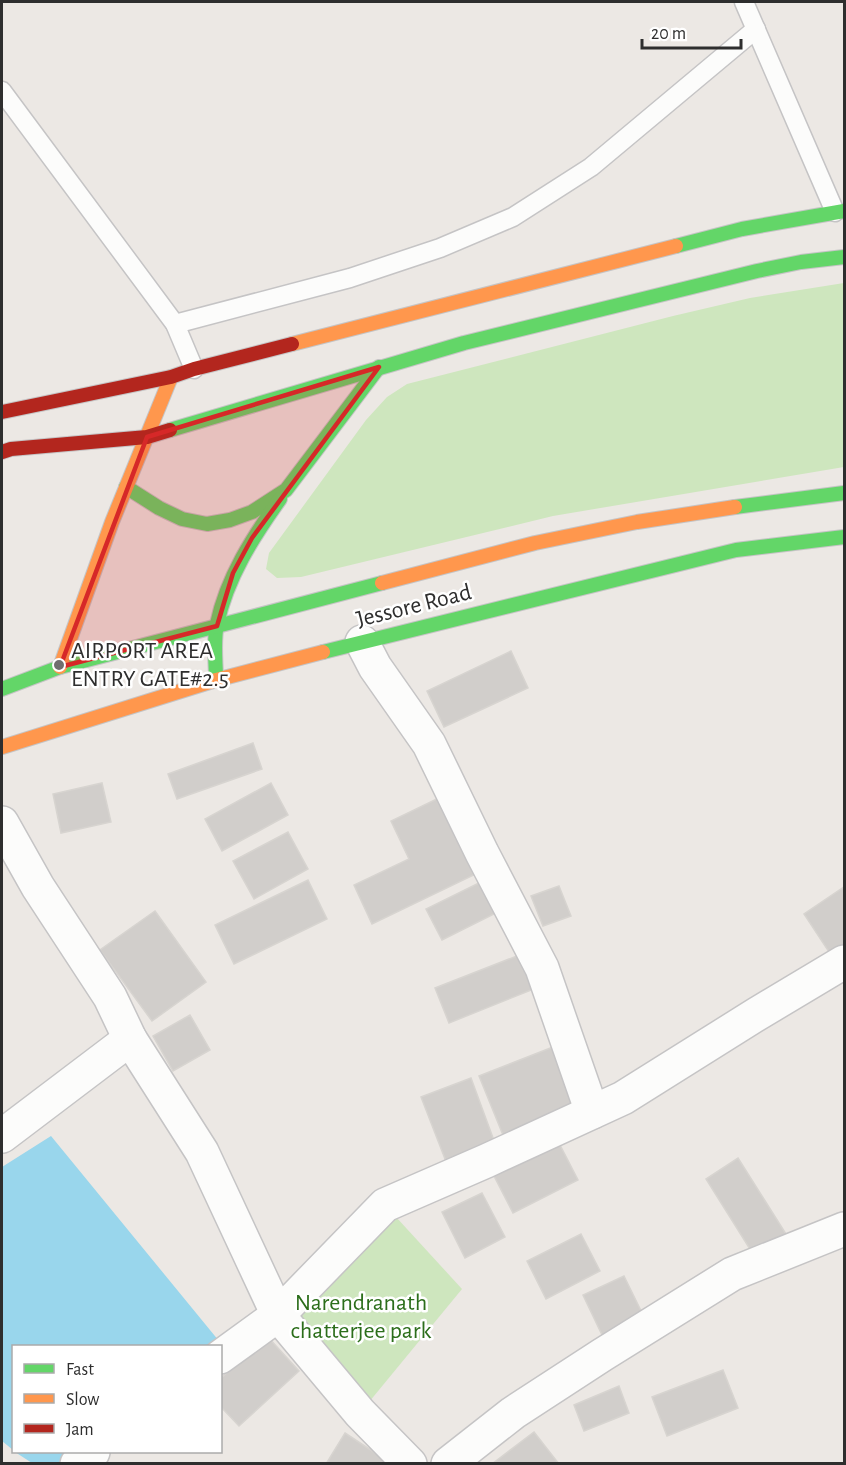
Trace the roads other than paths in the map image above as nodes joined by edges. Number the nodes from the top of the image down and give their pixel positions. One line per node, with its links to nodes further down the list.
1 (744, 2): 2 (lane)
2 (756, 29): 4 (lane); 6 (lane)
3 (2, 91): 6 (lane)
4 (840, 212): 8 (street)
5 (844, 257): 7 (street)
6 (175, 324): 8 (lane)
7 (379, 367): 11 (street); 14 (street)
8 (194, 369): 9 (street)
9 (171, 377): 10 (street); 11 (street)
10 (2, 412)
11 (147, 437): 12 (street); 13 (street)
12 (2, 452)
13 (126, 487): 14 (street); 19 (street)
14 (286, 490): 17 (street)
15 (844, 493): 17 (street, Jessore Road)
16 (844, 537): 18 (street, Jessore Road)
17 (217, 626): 19 (street, Jessore Road); 20 (street)
18 (362, 642): 20 (street, Jessore Road); 26 (street)
19 (60, 667): 21 (street, Jessore Road)
20 (216, 680): 22 (street, Jessore Road)
21 (2, 689)
22 (2, 747)
23 (6, 841): 25 (street)
24 (844, 962): 26 (street)
25 (130, 1039): 27 (street); 29 (street)
26 (592, 1112): 29 (street)
27 (2, 1136)
28 (844, 1229): 34 (street)
29 (278, 1315): 30 (street); 33 (street)
30 (222, 1356)
31 (92, 1453): 32 (street)
32 (77, 1464)
33 (410, 1464)
34 (448, 1464)

